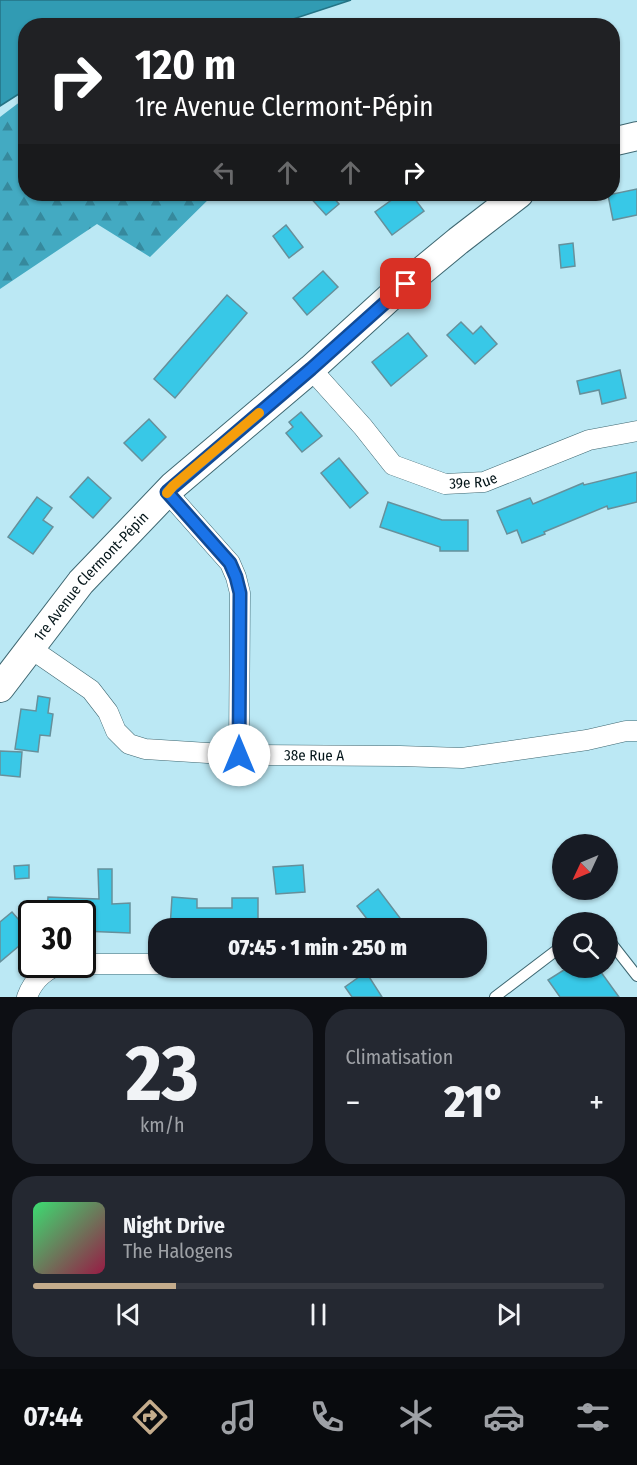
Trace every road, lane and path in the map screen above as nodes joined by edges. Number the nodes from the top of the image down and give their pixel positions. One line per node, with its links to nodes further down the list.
1 (637, 135): 2 (street)
2 (620, 140)
3 (510, 201): 4 (street, 1re Avenue Clermont-Pépin)
4 (311, 369): 5 (street, 39e Rue); 6 (street, 1re Avenue Clermont-Pépin)
5 (637, 431)
6 (167, 492): 7 (street, 1re Avenue Clermont-Pépin); 10 (street)
7 (30, 648): 8 (street, 1re Avenue Clermont-Pépin); 10 (street, 38e Rue A)
8 (0, 688)
9 (637, 731): 10 (street, 38e Rue A)
10 (239, 755)
11 (618, 952): 15 (lane)
12 (552, 954): 18 (lane)
13 (96, 964): 14 (street)
14 (148, 964)
15 (637, 976)
16 (39, 978): 17 (street)
17 (27, 997)
18 (495, 997)

